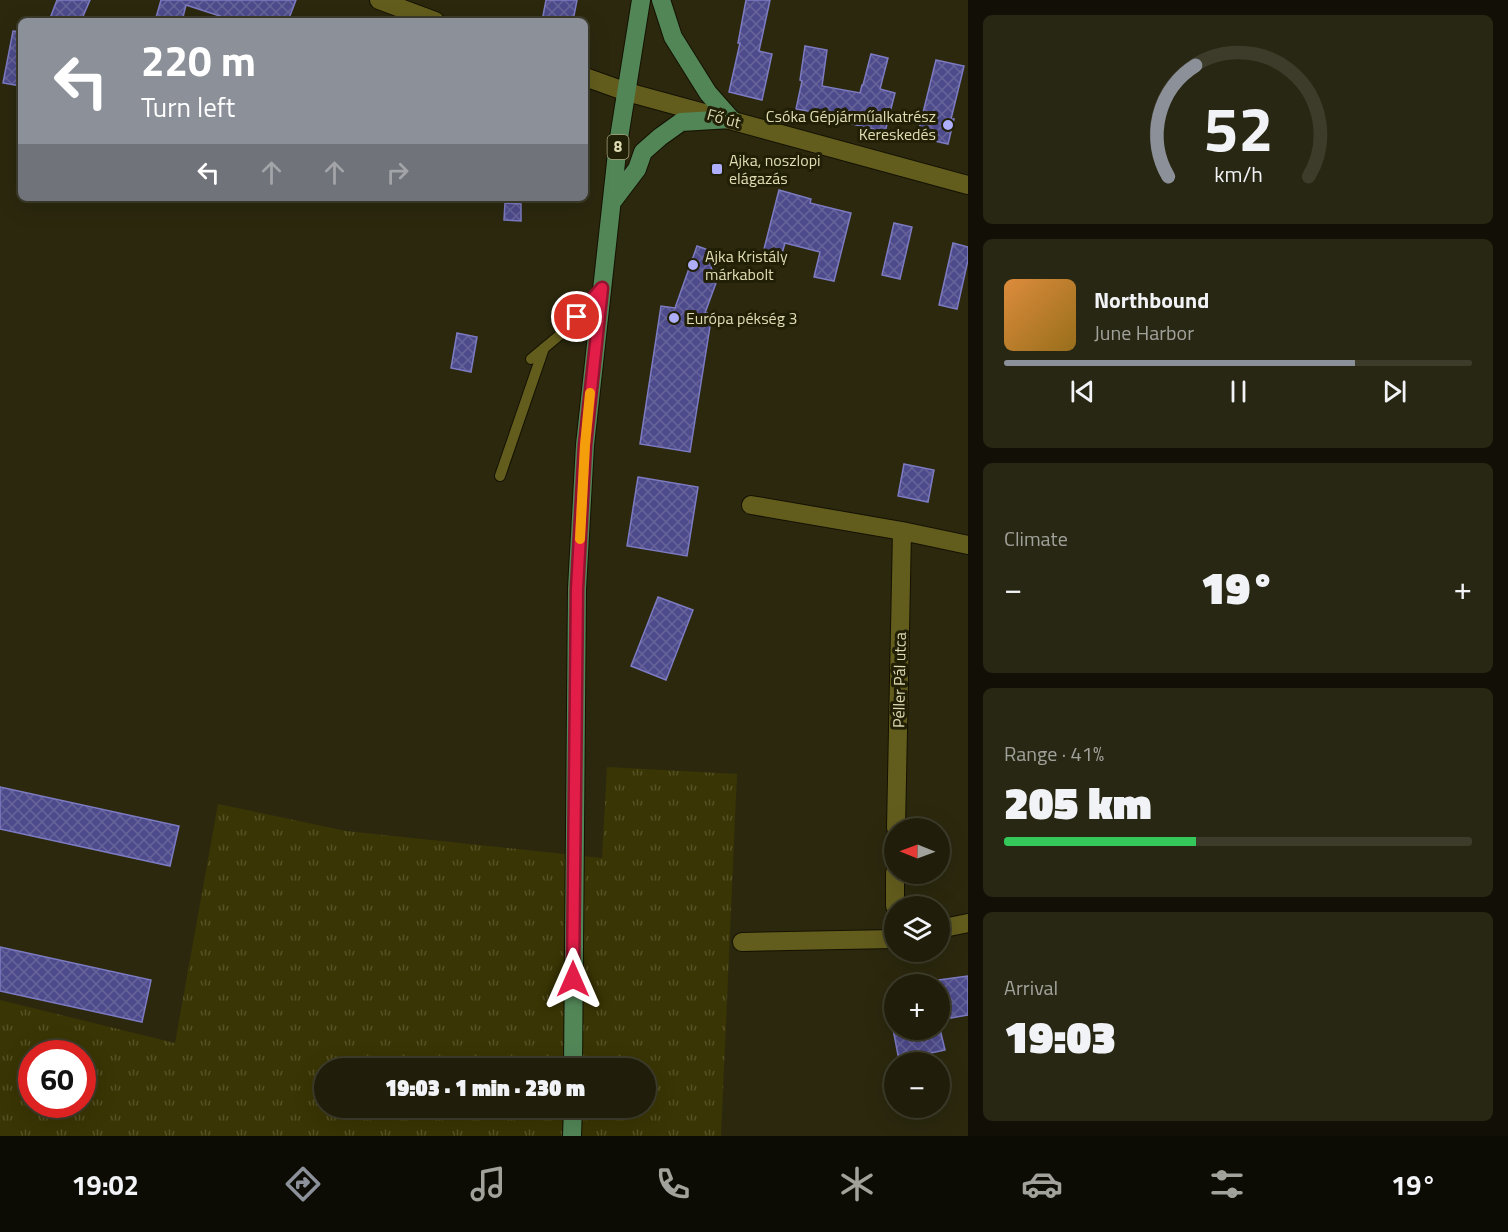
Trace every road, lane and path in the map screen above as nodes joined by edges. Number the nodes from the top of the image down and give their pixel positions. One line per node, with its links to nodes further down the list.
1 (379, 0): 4 (street)
2 (641, 0): 6 (main road, 8)
3 (662, 0): 7 (main road)
4 (427, 18)
5 (588, 78): 6 (street, Fő út)
6 (627, 92): 7 (street, Fő út); 9 (main road, 8)
7 (730, 119): 8 (street, Fő út); 9 (main road)
8 (968, 185)
9 (612, 203): 10 (main road, 8)
10 (602, 288): 11 (lane); 22 (main road, 8)
11 (544, 348): 12 (lane); 13 (lane)
12 (531, 359)
13 (500, 476)
14 (751, 505): 15 (street)
15 (902, 531): 16 (street); 17 (street, Péller Pál utca)
16 (968, 545)
17 (896, 818)
18 (968, 923): 19 (street)
19 (950, 927)
20 (884, 939): 21 (street)
21 (742, 942)
22 (573, 1058)
23 (573, 1118): 24 (main road)
24 (572, 1136)

